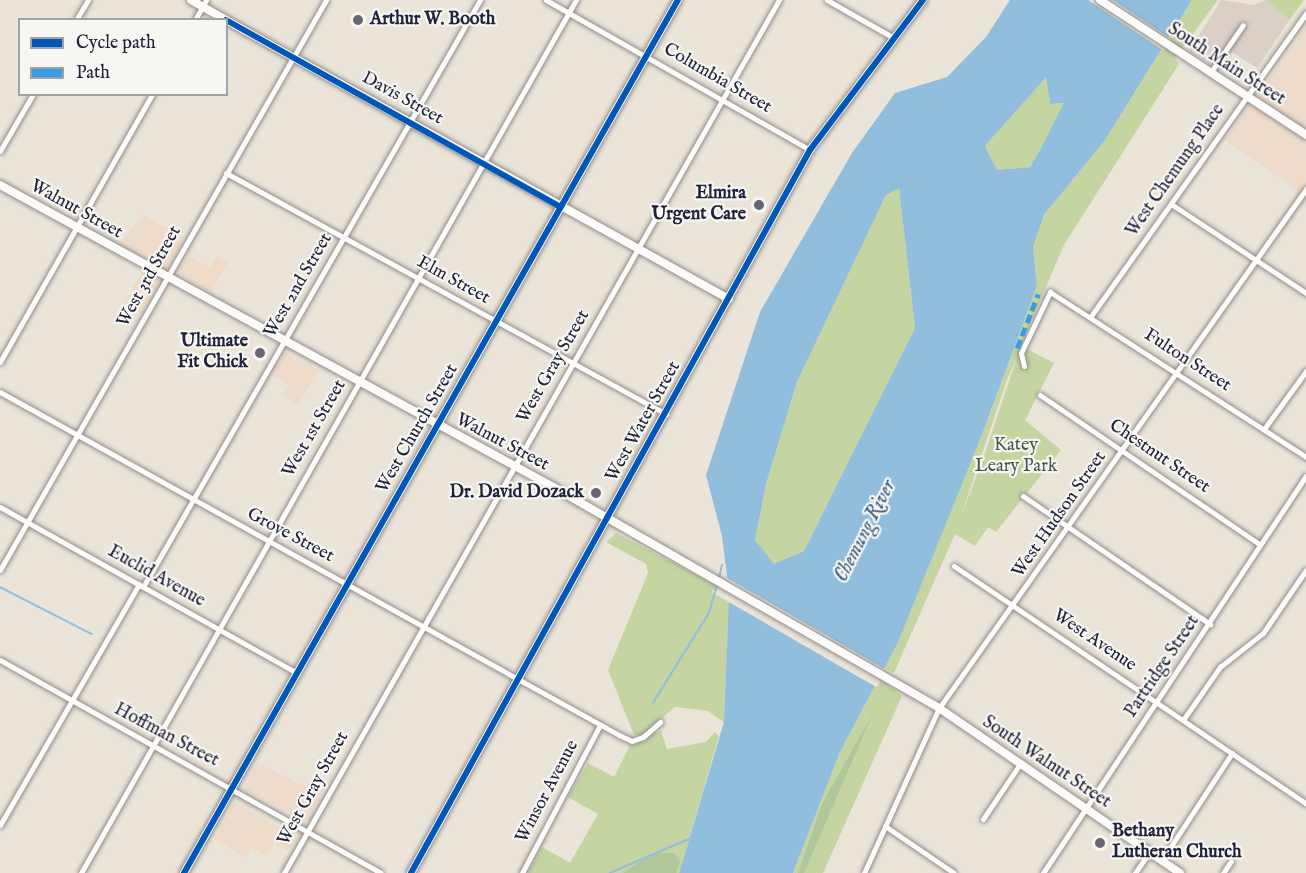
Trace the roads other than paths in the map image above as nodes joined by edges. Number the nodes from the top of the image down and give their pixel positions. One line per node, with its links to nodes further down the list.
1 (87, 0): 15 (street)
2 (191, 0): 12 (street, Davis Street)
3 (326, 0): 21 (street, West 3rd Street)
4 (480, 0): 28 (street, West 2nd Street)
5 (546, 0): 13 (street, Columbia Street)
6 (576, 0): 13 (street, West 1st Street)
7 (678, 0): 22 (main road, West Church Street)
8 (779, 0): 27 (street, West Gray Street)
9 (827, 0): 20 (street)
10 (923, 0): 20 (main road, West Water Street)
11 (1100, 0): 23 (street, South Main Street)
12 (205, 3): 16 (street); 17 (street, Davis Street)
13 (568, 12): 22 (street, Columbia Street); 32 (street, West 1st Street)
14 (1306, 13): 26 (street, West Chemung Place)
15 (77, 18)
16 (196, 18)
17 (224, 18)
18 (228, 21): 21 (street, Davis Street)
19 (1243, 25): 23 (street)
20 (892, 37): 30 (main road, West Water Street)
21 (293, 56): 28 (street, Davis Street); 33 (street, West 3rd Street)
22 (646, 56): 27 (street, Columbia Street); 37 (main road, West Church Street)
23 (1210, 73): 26 (street, South Main Street)
24 (32, 96): 31 (street)
25 (152, 96): 38 (street)
26 (1247, 96): 29 (street, South Main Street); 36 (street, West Chemung Place)
27 (723, 100): 30 (street, Columbia Street); 40 (street, West Gray Street)
28 (410, 120): 32 (street, Davis Street); 39 (street, West 2nd Street)
29 (1306, 135)
30 (810, 150): 45 (main road, West Water Street)
31 (0, 151)
32 (484, 164): 37 (street, Davis Street); 43 (street, West 1st Street)
33 (226, 173): 39 (street, Elm Street); 42 (street, West 3rd Street)
34 (0, 185): 38 (street, Walnut Street)
35 (1306, 189): 41 (street, West Hudson Street)
36 (1171, 204): 41 (street); 46 (street, West Chemung Place)
37 (560, 207): 40 (street, Davis Street); 47 (main road, West Church Street)
38 (76, 228): 42 (street, Walnut Street); 49 (street)
39 (344, 238): 43 (street, Elm Street); 48 (street, West 2nd Street)
40 (638, 251): 45 (street, Davis Street); 50 (street, West Gray Street)
41 (1257, 260): 44 (street); 53 (street, West Hudson Street)
42 (168, 278): 48 (street, Walnut Street); 60 (street, West 3rd Street)
43 (419, 279): 47 (street, Elm Street); 54 (street, West 1st Street)
44 (1306, 293)
45 (729, 299): 57 (main road, West Water Street)
46 (1091, 316): 51 (street, Fulton Street); 53 (street, Fulton Street)
47 (497, 321): 50 (street, Elm Street); 58 (main road, West Church Street)
48 (284, 342): 54 (street, Walnut Street); 66 (street, West 2nd Street)
49 (0, 362)
50 (573, 363): 57 (street, Elm Street); 63 (street, West Gray Street)
51 (1024, 366)
52 (1306, 371): 59 (street)
53 (1177, 372): 59 (street, Fulton Street); 61 (street, West Hudson Street)
54 (358, 382): 58 (street, Walnut Street); 71 (street, West 1st Street)
55 (0, 392): 60 (street, Grove Street)
56 (1040, 395): 61 (street, Chestnut Street)
57 (666, 414): 68 (main road, West Water Street)
58 (437, 425): 63 (street, Walnut Street); 76 (main road, West Church Street)
59 (1264, 429): 62 (street, Fulton Street)
60 (77, 434): 66 (street, Grove Street); 69 (street, West 3rd Street)
61 (1124, 451): 70 (street, West Hudson Street); 72 (street, Chestnut Street)
62 (1306, 457)
63 (515, 466): 68 (street, Walnut Street); 80 (street, West Gray Street)
64 (1306, 476): 72 (street, Partridge Street)
65 (1023, 496): 70 (street)
66 (195, 500): 71 (street, Grove Street); 77 (street, West 2nd Street)
67 (0, 507): 69 (street, Euclid Avenue)
68 (607, 519): 84 (main road, West Water Street); 85 (street, Walnut Street)
69 (27, 522): 74 (street, West 3rd Street); 77 (street, Euclid Avenue)
70 (1070, 527): 78 (street, West Hudson Street); 79 (street)
71 (267, 542): 76 (street, Grove Street); 81 (street, West 1st Street)
72 (1259, 544): 79 (street, Partridge Street)
73 (954, 566): 78 (street, West Avenue)
74 (0, 570)
75 (1306, 570): 89 (street)
76 (348, 584): 80 (street, Grove Street); 83 (main road, West Church Street)
77 (141, 585): 81 (street, Euclid Avenue); 86 (street, West 2nd Street)
78 (1015, 605): 87 (street, West Avenue); 88 (street, West Hudson Street)
79 (1210, 624): 87 (street, Partridge Street)
80 (423, 628): 84 (street, Grove Street); 101 (street, West Gray Street)
81 (218, 629): 83 (street, Euclid Avenue); 92 (street, West 1st Street)
82 (0, 660): 86 (street, Hoffman Street)
83 (297, 673): 95 (main road, West Church Street)
84 (518, 679): 91 (street, Grove Street); 109 (main road, West Water Street)
85 (892, 680): 88 (street, South Walnut Street)
86 (69, 700): 92 (street, Hoffman Street); 99 (street, West 2nd Street)
87 (1157, 702): 89 (street, West Avenue); 97 (street, Partridge Street)
88 (939, 708): 94 (street, South Walnut Street); 100 (street, West Hudson Street)
89 (1183, 720): 93 (street, West Avenue)
90 (660, 722): 91 (street, Grove Street)
91 (600, 725): 110 (street, Winsor Avenue)
92 (152, 745): 95 (street, Hoffman Street); 105 (street, West 1st Street)
93 (1232, 753): 96 (street, West Avenue); 103 (street)
94 (1020, 764): 97 (street, South Walnut Street); 98 (street)
95 (232, 789): 101 (street, Hoffman Street); 106 (main road, West Church Street)
96 (1306, 803)
97 (1086, 809): 102 (street, South Walnut Street); 113 (street, Partridge Street)
98 (982, 819)
99 (0, 825)
100 (885, 826): 111 (street, West Hudson Street); 112 (street)
101 (307, 832): 107 (street, West Gray Street); 108 (street, Hoffman Street)
102 (1149, 852): 103 (street, South Walnut Street); 114 (street)
103 (1162, 860): 115 (street, South Walnut Street)
104 (1231, 861): 116 (street)
105 (81, 873)
106 (184, 873)
107 (284, 873)
108 (381, 873)
109 (411, 873)
110 (522, 873)
111 (864, 873)
112 (954, 873)
113 (1043, 873)
114 (1135, 873)
115 (1180, 873)
116 (1222, 873)

